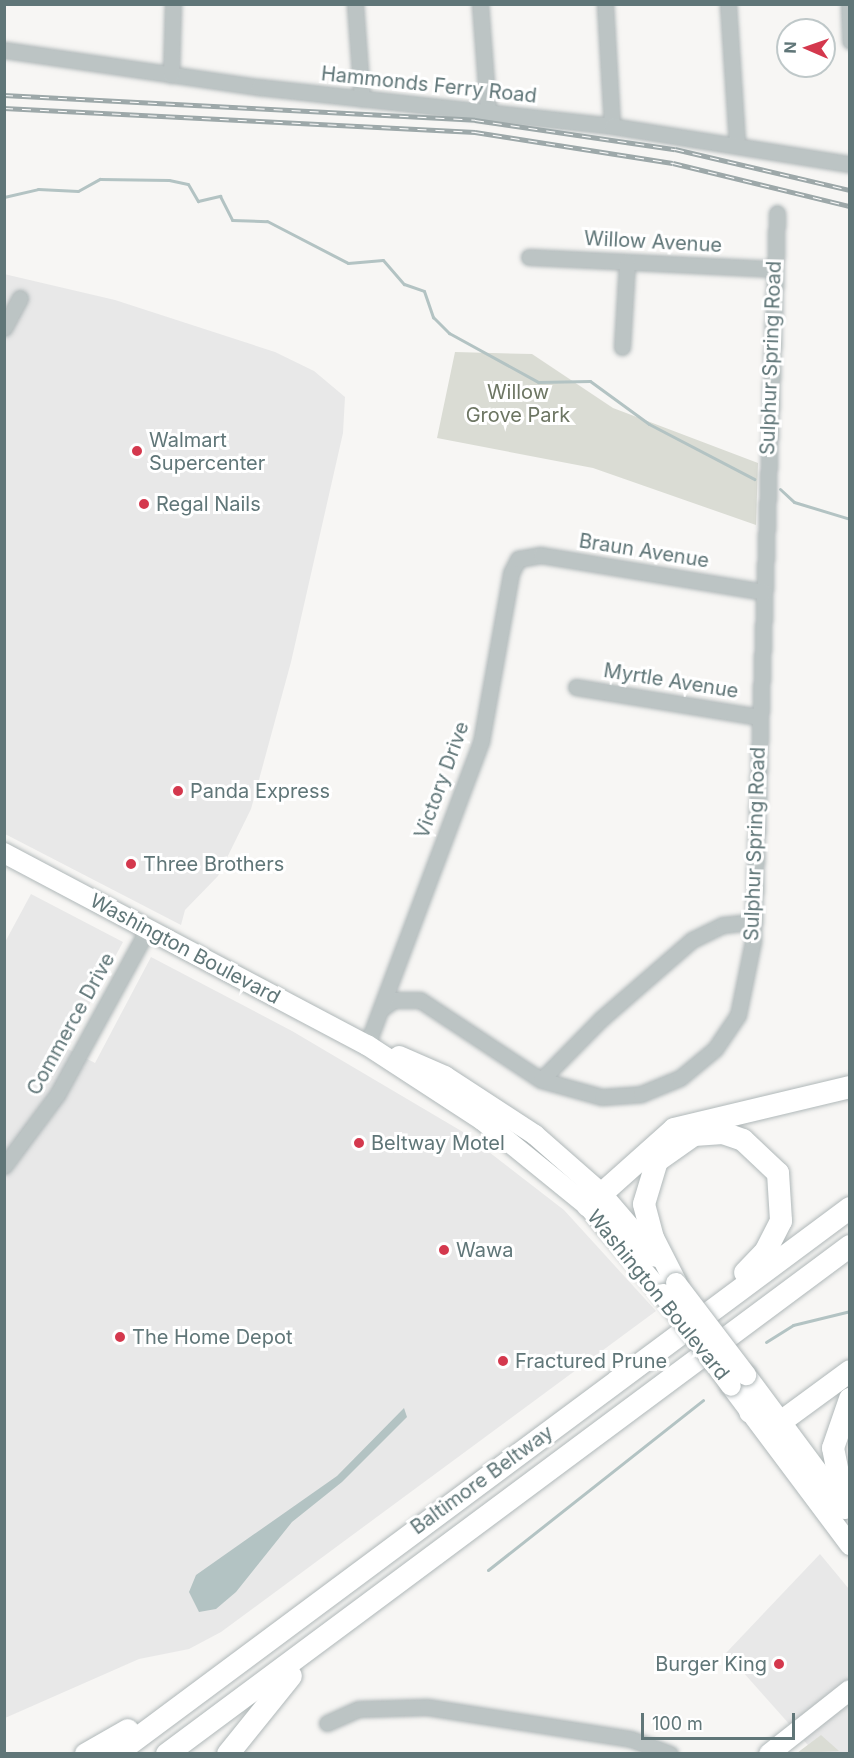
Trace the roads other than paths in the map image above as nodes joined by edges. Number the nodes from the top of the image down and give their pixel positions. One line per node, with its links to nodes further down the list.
1 (173, 4): 9 (street)
2 (356, 4): 10 (street)
3 (480, 4): 11 (street)
4 (605, 4): 12 (street)
5 (728, 4): 13 (street)
6 (849, 4): 7 (street)
7 (849, 41)
8 (4, 50): 9 (street, Hammonds Ferry Road)
9 (171, 75): 10 (street, Hammonds Ferry Road)
10 (362, 99): 11 (street, Hammonds Ferry Road)
11 (488, 110): 12 (street, Hammonds Ferry Road)
12 (612, 126): 13 (street, Hammonds Ferry Road)
13 (737, 144): 14 (street, Hammonds Ferry Road)
14 (849, 164)
15 (777, 213): 18 (street, Sulphur Spring Road)
16 (529, 257): 17 (street, Willow Avenue)
17 (627, 262): 18 (street, Willow Avenue); 21 (street)
18 (775, 269): 23 (street, Sulphur Spring Road)
19 (20, 298): 20 (street)
20 (4, 328)
21 (622, 347)
22 (518, 559): 23 (street, Braun Avenue); 29 (street, Victory Drive)
23 (764, 592): 25 (street, Sulphur Spring Road)
24 (576, 687): 25 (street, Myrtle Avenue)
25 (760, 717): 27 (street, Sulphur Spring Road)
26 (4, 853): 28 (main road, Washington Boulevard)
27 (753, 922): 31 (street); 31 (street, Sulphur Spring Road)
28 (148, 929): 30 (main road, Washington Boulevard); 34 (street, Commerce Drive)
29 (381, 1009): 30 (street); 31 (street, Sulphur Spring Road)
30 (367, 1045): 35 (main road, Washington Boulevard)
31 (541, 1080)
32 (849, 1087): 35 (highway)
33 (657, 1161): 35 (highway); 38 (highway); 39 (highway)
34 (4, 1166)
35 (599, 1205): 38 (main road, Washington Boulevard)
36 (849, 1208): 39 (highway, Baltimore Beltway)
37 (849, 1246): 47 (highway, Baltimore Beltway)
38 (670, 1288): 41 (main road, Washington Boulevard, bridge)
39 (702, 1319): 48 (highway, Baltimore Beltway)
40 (849, 1371): 44 (highway)
41 (738, 1380): 43 (main road, Washington Boulevard); 44 (main road, Washington Boulevard)
42 (849, 1399): 45 (highway)
43 (750, 1412): 44 (highway); 46 (main road, Washington Boulevard)
44 (782, 1421): 45 (main road, Washington Boulevard)
45 (847, 1511)
46 (849, 1545)
47 (363, 1609): 53 (highway, Baltimore Beltway); 54 (highway)
48 (206, 1687): 51 (highway); 52 (highway, Baltimore Beltway)
49 (849, 1690): 56 (main road)
50 (327, 1723): 55 (street)
51 (86, 1754)
52 (116, 1754)
53 (167, 1754)
54 (228, 1754)
55 (670, 1754)
56 (769, 1754)

